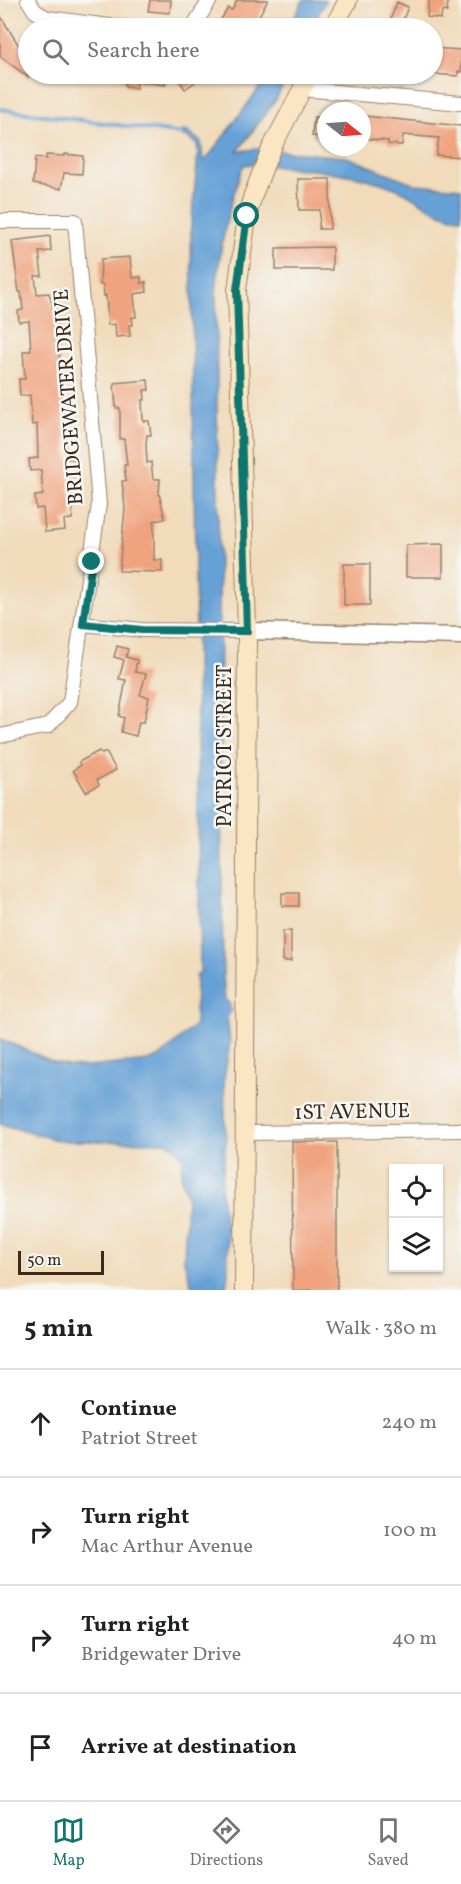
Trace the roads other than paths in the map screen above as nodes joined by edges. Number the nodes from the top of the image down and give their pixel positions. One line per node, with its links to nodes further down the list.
1 (28, 0): 4 (street)
2 (210, 0): 5 (street)
3 (348, 0): 6 (main road)
4 (47, 18)
5 (198, 18)
6 (338, 18)
7 (305, 84): 12 (main road, PATRIOT STREET)
8 (321, 84): 9 (street)
9 (461, 103)
10 (0, 221): 11 (street, BRIDGEWATER DRIVE)
11 (83, 624): 12 (street); 14 (street, BRIDGEWATER DRIVE)
12 (247, 631): 13 (street); 16 (main road, PATRIOT STREET)
13 (461, 636)
14 (0, 736)
15 (461, 1131): 16 (street, 1ST AVENUE)
16 (244, 1133): 17 (main road, PATRIOT STREET)
17 (244, 1290)

